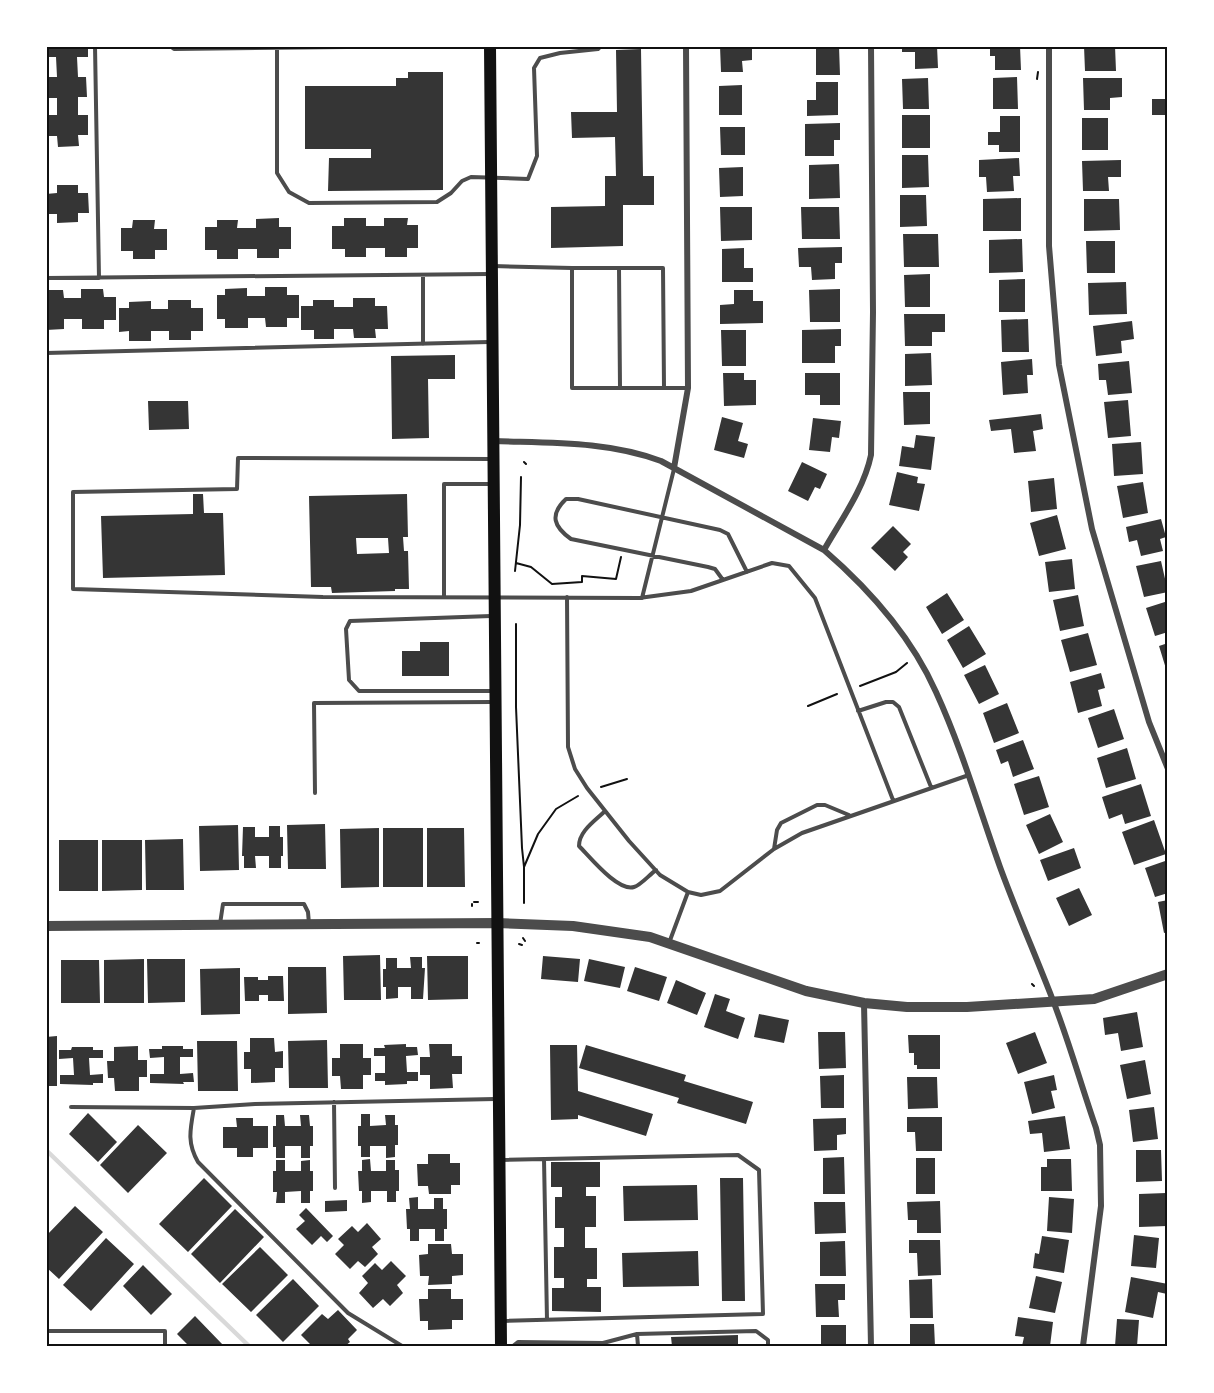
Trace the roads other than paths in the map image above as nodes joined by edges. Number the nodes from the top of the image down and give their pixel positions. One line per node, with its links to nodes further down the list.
1 (95, 46): 16 (lane)
2 (170, 46): 9 (lane)
3 (439, 46): 9 (lane)
4 (490, 46): 10 (main road)
5 (601, 46): 10 (lane)
6 (686, 46): 22 (street)
7 (871, 46): 28 (street)
8 (1049, 46): 39 (street)
9 (277, 47): 10 (lane)
10 (492, 177): 13 (main road)
11 (572, 268): 12 (lane); 13 (lane); 20 (lane)
12 (619, 268): 20 (lane); 21 (lane)
13 (492, 270): 14 (lane); 17 (main road)
14 (423, 274): 16 (lane); 18 (lane)
15 (46, 278): 16 (lane)
16 (99, 278)
17 (493, 342): 18 (lane); 23 (main road)
18 (423, 344): 19 (lane)
19 (46, 353)
20 (620, 388): 21 (lane)
21 (664, 388): 22 (lane)
22 (688, 388): 25 (street)
23 (494, 441): 24 (main road); 25 (street)
24 (494, 459): 26 (main road); 33 (lane)
25 (674, 468): 27 (lane); 28 (street)
26 (494, 484): 32 (main road); 33 (lane)
27 (660, 518): 29 (lane); 29 (lane); 30 (lane)
28 (824, 550): 40 (street)
29 (651, 556): 31 (lane); 35 (lane)
30 (747, 572): 31 (lane); 38 (lane)
31 (723, 580): 35 (lane)
32 (495, 596): 33 (lane); 34 (lane); 36 (main road)
33 (444, 597)
34 (567, 597): 35 (lane); 44 (lane)
35 (642, 598)
36 (495, 616): 37 (main road); 37 (lane)
37 (496, 697): 42 (lane); 49 (main road)
38 (858, 711): 41 (lane); 43 (lane)
39 (1167, 769)
40 (970, 774): 41 (lane); 55 (street)
41 (931, 787): 43 (lane)
42 (315, 793)
43 (892, 801): 45 (lane)
44 (605, 811): 47 (lane); 47 (lane)
45 (850, 816): 46 (lane); 46 (lane)
46 (774, 849): 48 (lane)
47 (656, 870): 48 (lane)
48 (688, 892): 53 (lane)
49 (498, 923): 50 (street); 53 (street); 57 (main road)
50 (309, 924): 52 (street); 52 (lane)
51 (46, 926): 52 (street)
52 (220, 926)
53 (668, 944): 56 (street)
54 (1167, 975): 55 (street)
55 (1053, 1000): 56 (street); 75 (street)
56 (864, 1003): 74 (street)
57 (499, 1099): 58 (lane); 62 (main road)
58 (334, 1102): 60 (lane); 63 (lane)
59 (71, 1107): 60 (lane)
60 (194, 1108): 69 (lane)
61 (544, 1159): 62 (lane); 64 (lane); 64 (lane)
62 (499, 1160): 65 (main road)
63 (335, 1188)
64 (547, 1320): 65 (lane)
65 (501, 1321): 70 (main road)
66 (46, 1331): 68 (lane)
67 (637, 1334): 71 (lane); 72 (lane); 73 (lane)
68 (165, 1347)
69 (402, 1347)
70 (501, 1347)
71 (513, 1347)
72 (638, 1347)
73 (768, 1347)
74 (872, 1347)
75 (1083, 1347)

